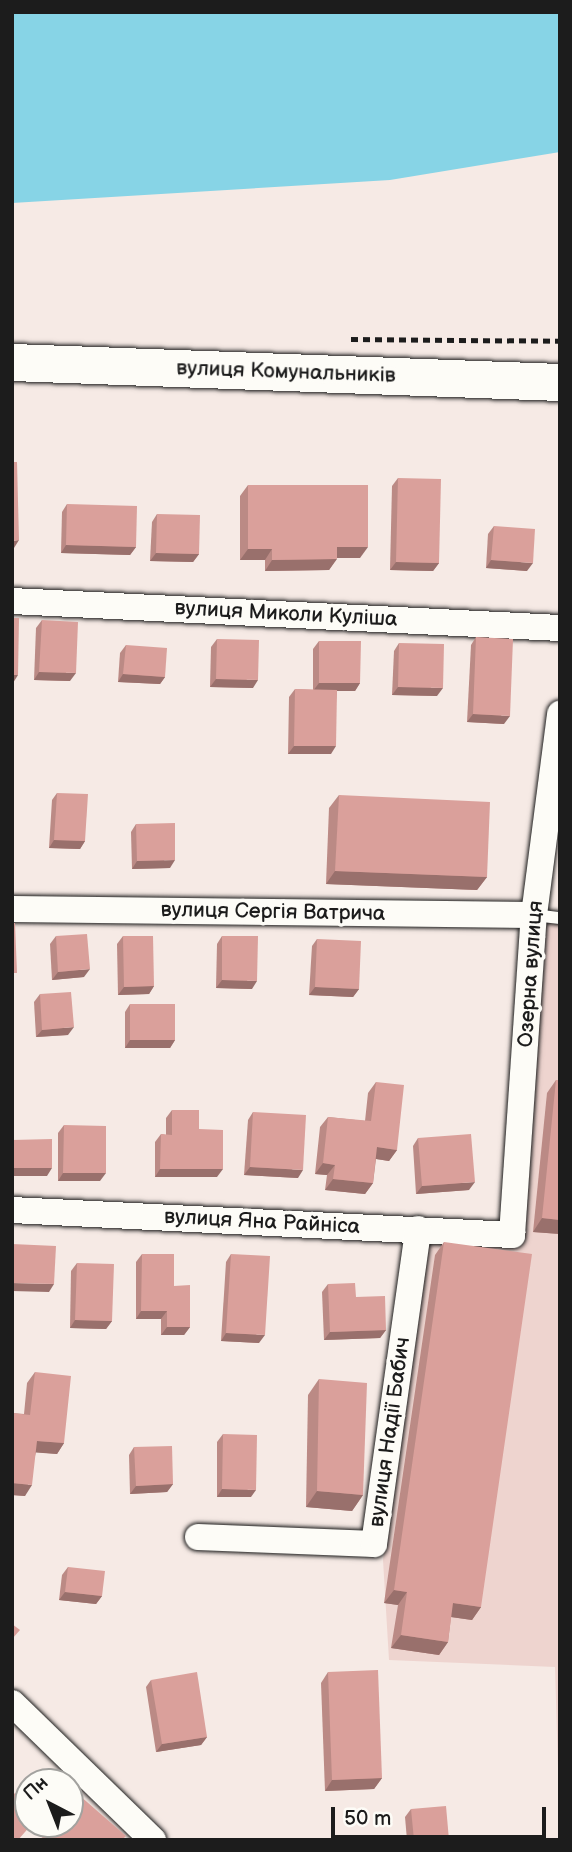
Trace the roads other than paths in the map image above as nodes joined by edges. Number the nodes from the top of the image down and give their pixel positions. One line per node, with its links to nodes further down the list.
1 (12, 362): 2 (street, вулиця Комунальників)
2 (560, 382)
3 (12, 601): 4 (street, вулиця Миколи Куліша)
4 (560, 628)
5 (560, 714): 7 (street, Озерна вулиця)
6 (12, 909): 7 (street, вулиця Сергія Ватрича)
7 (534, 915): 8 (lane); 11 (street, Озерна вулиця)
8 (560, 918)
9 (12, 1210): 10 (street, вулиця Яна Райніса)
10 (418, 1229): 11 (street, вулиця Яна Райніса); 12 (street, вулиця Надії Бабич)
11 (512, 1235)
12 (198, 1537)
13 (12, 1703): 14 (street)
14 (153, 1840)

